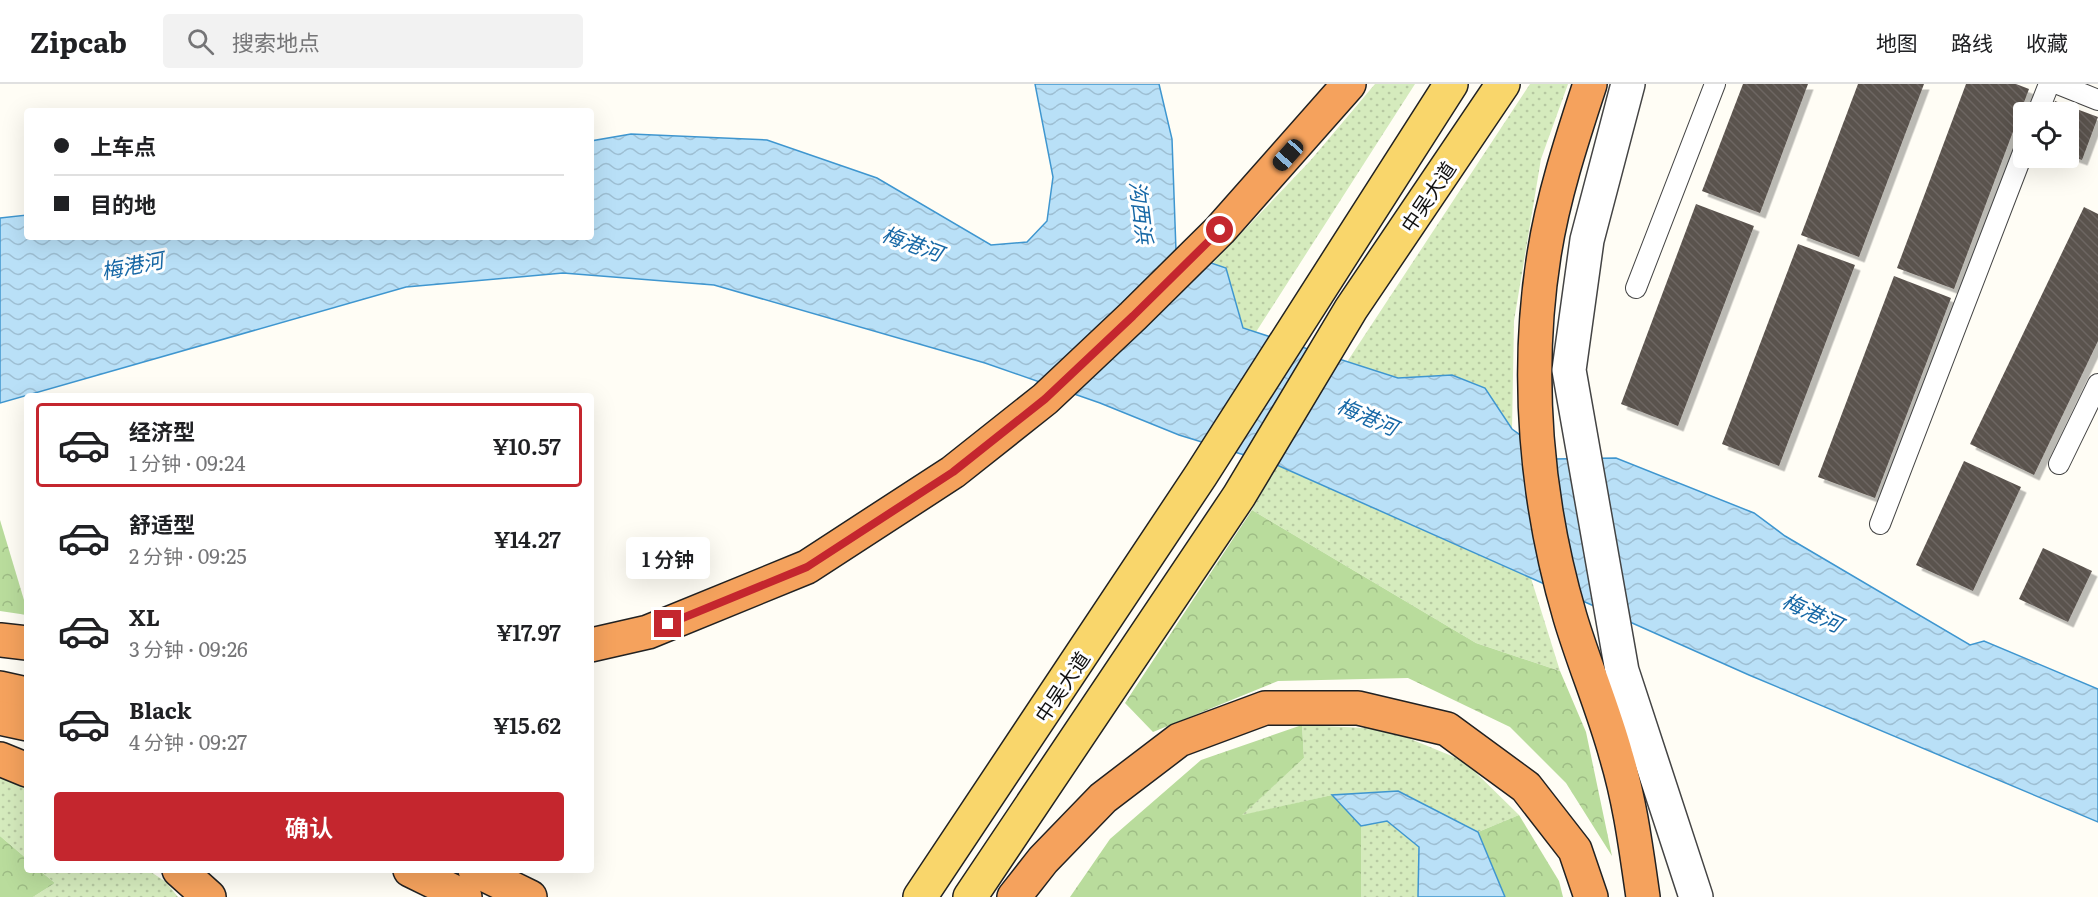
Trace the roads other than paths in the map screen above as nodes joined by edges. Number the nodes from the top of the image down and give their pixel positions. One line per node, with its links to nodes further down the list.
1 (1349, 84): 18 (highway)
2 (1451, 84): 32 (main road, 中吴大道)
3 (1503, 84): 33 (main road, 中吴大道)
4 (1590, 84): 23 (highway)
5 (1628, 84): 23 (street)
6 (1715, 84): 12 (lane)
7 (2049, 84): 10 (lane)
8 (2058, 84): 9 (lane)
9 (2098, 100)
10 (2042, 102)
11 (2017, 168): 15 (lane)
12 (1636, 288)
13 (2098, 384): 14 (lane)
14 (2059, 464)
15 (1880, 524)
16 (0, 640): 17 (highway)
17 (24, 643)
18 (594, 644)
19 (0, 688): 20 (highway)
20 (24, 693)
21 (0, 718): 22 (highway)
22 (24, 723)
23 (1632, 751): 36 (highway); 37 (street)
24 (0, 759): 25 (highway)
25 (24, 769)
26 (182, 873): 29 (highway)
27 (416, 873): 30 (highway)
28 (481, 873): 31 (highway)
29 (209, 897)
30 (465, 897)
31 (530, 897)
32 (920, 897)
33 (970, 897)
34 (1014, 897): 35 (highway)
35 (1591, 897)
36 (1643, 897)
37 (1696, 897)

